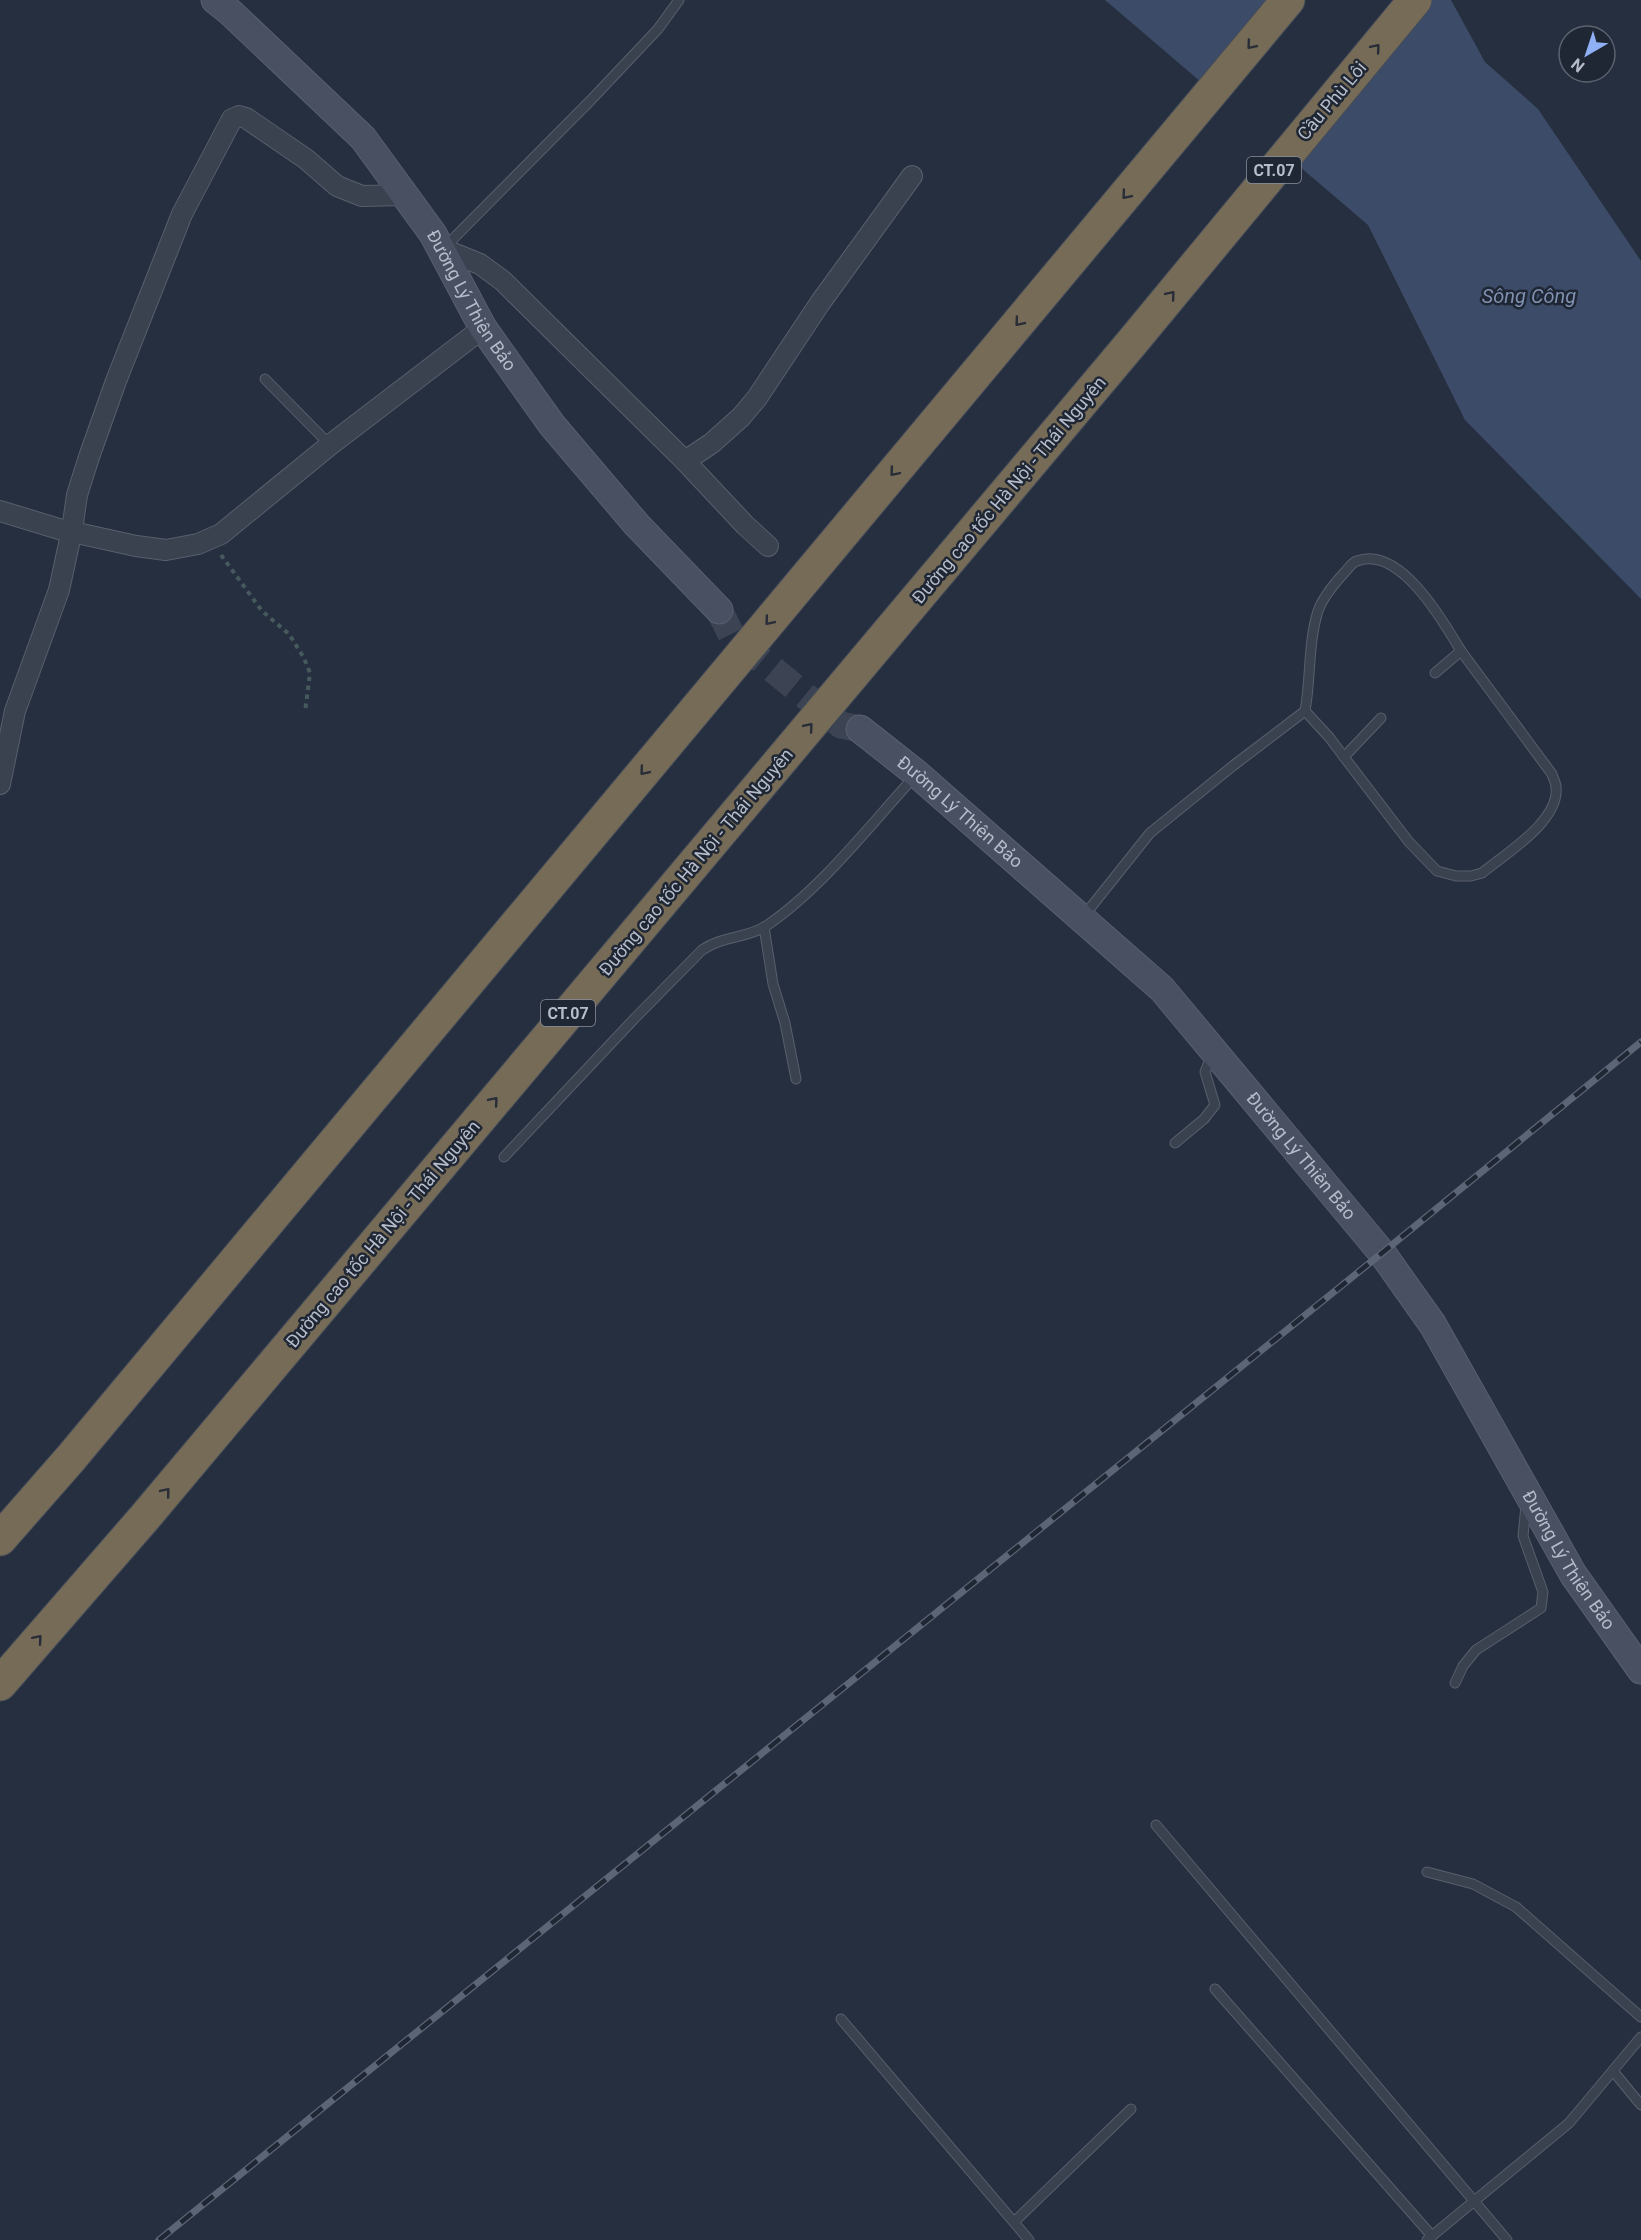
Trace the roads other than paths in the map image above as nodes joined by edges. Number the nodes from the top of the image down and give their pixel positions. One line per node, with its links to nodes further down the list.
1 (215, 0): 6 (main road, Đường Lý Thiên Bảo)
2 (679, 0): 7 (lane)
3 (1288, 0): 32 (highway, one-way to 32)
4 (1415, 0): 9 (highway, Cầu Phù Lôi / CT.07, one-way to 4)
5 (912, 176): 12 (street)
6 (405, 195): 7 (main road, Đường Lý Thiên Bảo); 14 (street)
7 (442, 249): 8 (main road, Đường Lý Thiên Bảo); 12 (street)
8 (483, 328): 11 (street); 16 (main road, Đường Lý Thiên Bảo)
9 (1134, 340): 35 (highway, Đường cao tốc Hà Nội - Thái Nguyên / CT.07, one-way to 9)
10 (265, 379): 11 (lane)
11 (330, 445): 14 (street)
12 (685, 461): 15 (street)
13 (0, 511): 14 (street)
14 (72, 530): 24 (street)
15 (768, 546)
16 (719, 610)
17 (1461, 651): 18 (lane); 19 (lane); 22 (lane)
18 (1435, 673)
19 (1305, 711): 22 (lane); 25 (lane)
20 (1382, 718): 22 (lane)
21 (860, 729): 23 (main road, Đường Lý Thiên Bảo)
22 (1344, 757)
23 (917, 774): 25 (main road, Đường Lý Thiên Bảo); 26 (lane)
24 (0, 784)
25 (1082, 918): 27 (main road, Đường Lý Thiên Bảo)
26 (764, 927): 28 (lane); 30 (lane)
27 (1213, 1050): 29 (lane); 31 (main road, Đường Lý Thiên Bảo)
28 (796, 1079)
29 (1175, 1143)
30 (504, 1157)
31 (1527, 1492): 33 (main road, Đường Lý Thiên Bảo); 34 (lane)
32 (0, 1539)
33 (1641, 1670)
34 (1455, 1683)
35 (0, 1684)
36 (1156, 1826): 45 (lane)
37 (1427, 1872): 39 (lane)
38 (1215, 1989): 47 (lane)
39 (1641, 2017)
40 (841, 2019): 46 (lane)
41 (1641, 2037): 42 (lane)
42 (1612, 2071): 43 (lane); 45 (lane)
43 (1641, 2105)
44 (1131, 2109): 46 (lane)
45 (1474, 2201): 47 (lane); 49 (lane)
46 (1014, 2222): 48 (lane)
47 (1430, 2238)
48 (1029, 2240)
49 (1507, 2240)

